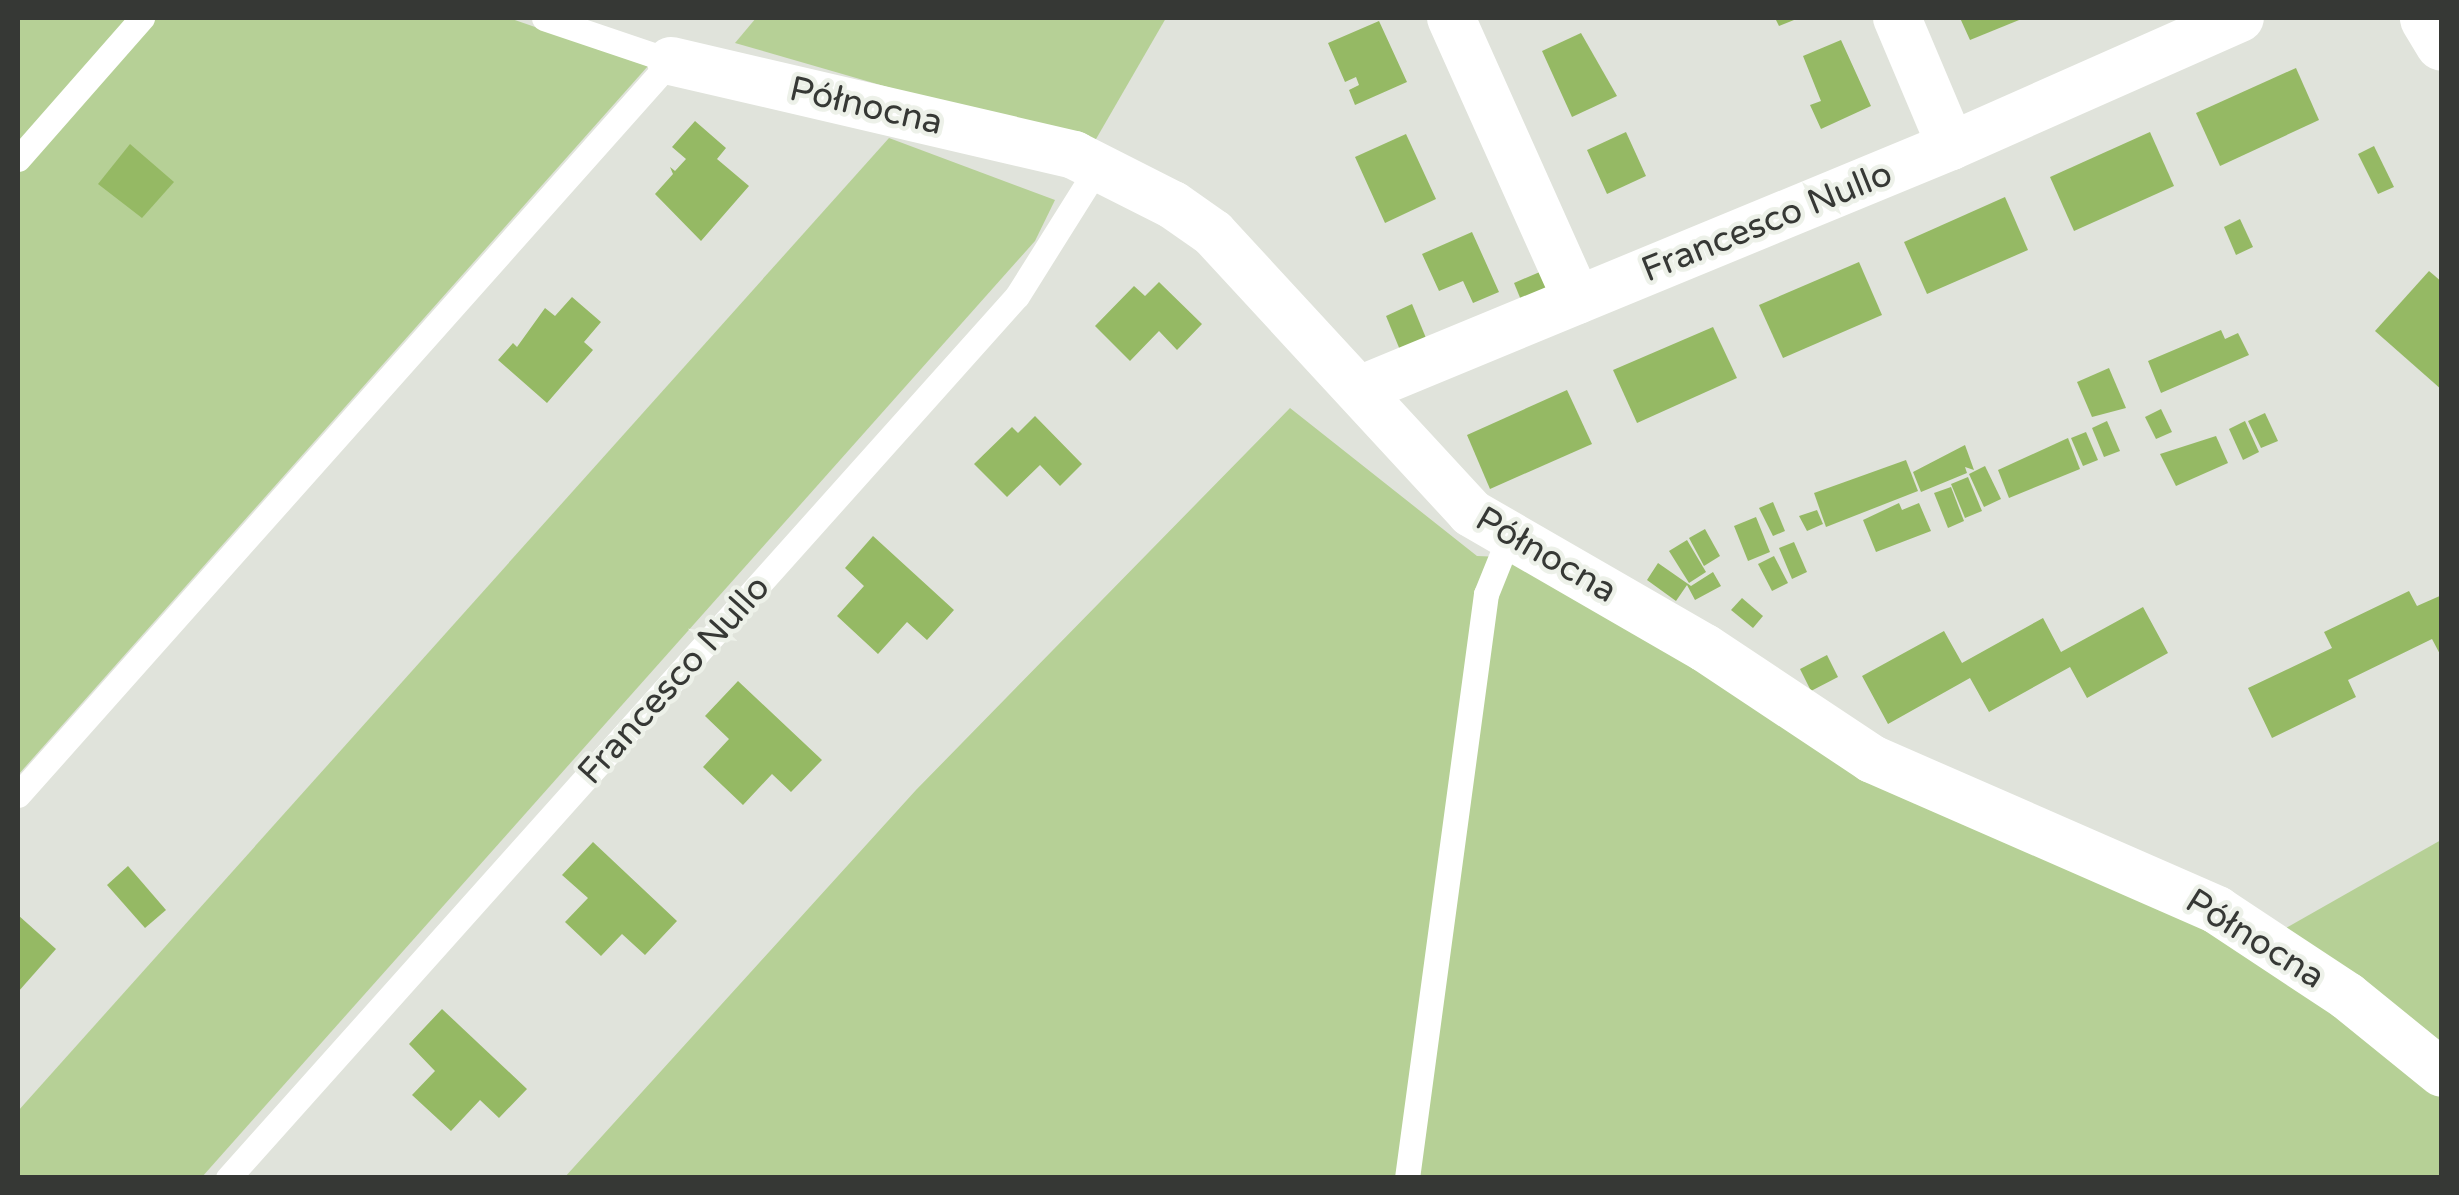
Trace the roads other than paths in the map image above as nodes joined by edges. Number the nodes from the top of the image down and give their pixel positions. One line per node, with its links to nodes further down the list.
1 (142, 18): 10 (lane)
2 (544, 18): 8 (lane)
3 (1451, 18): 12 (street)
4 (1896, 18): 9 (street)
5 (2240, 18): 9 (street, Francesco Nullo)
6 (2427, 18): 7 (street)
7 (2442, 43)
8 (672, 61): 11 (street, Północna); 15 (lane)
9 (1951, 146): 12 (street, Francesco Nullo)
10 (18, 159)
11 (1098, 167): 13 (street, Północna); 17 (lane, Francesco Nullo)
12 (1577, 300): 13 (street, Francesco Nullo)
13 (1362, 389): 16 (street, Północna)
14 (1500, 556): 18 (lane)
15 (18, 795)
16 (2442, 1073)
17 (228, 1178)
18 (1407, 1178)

